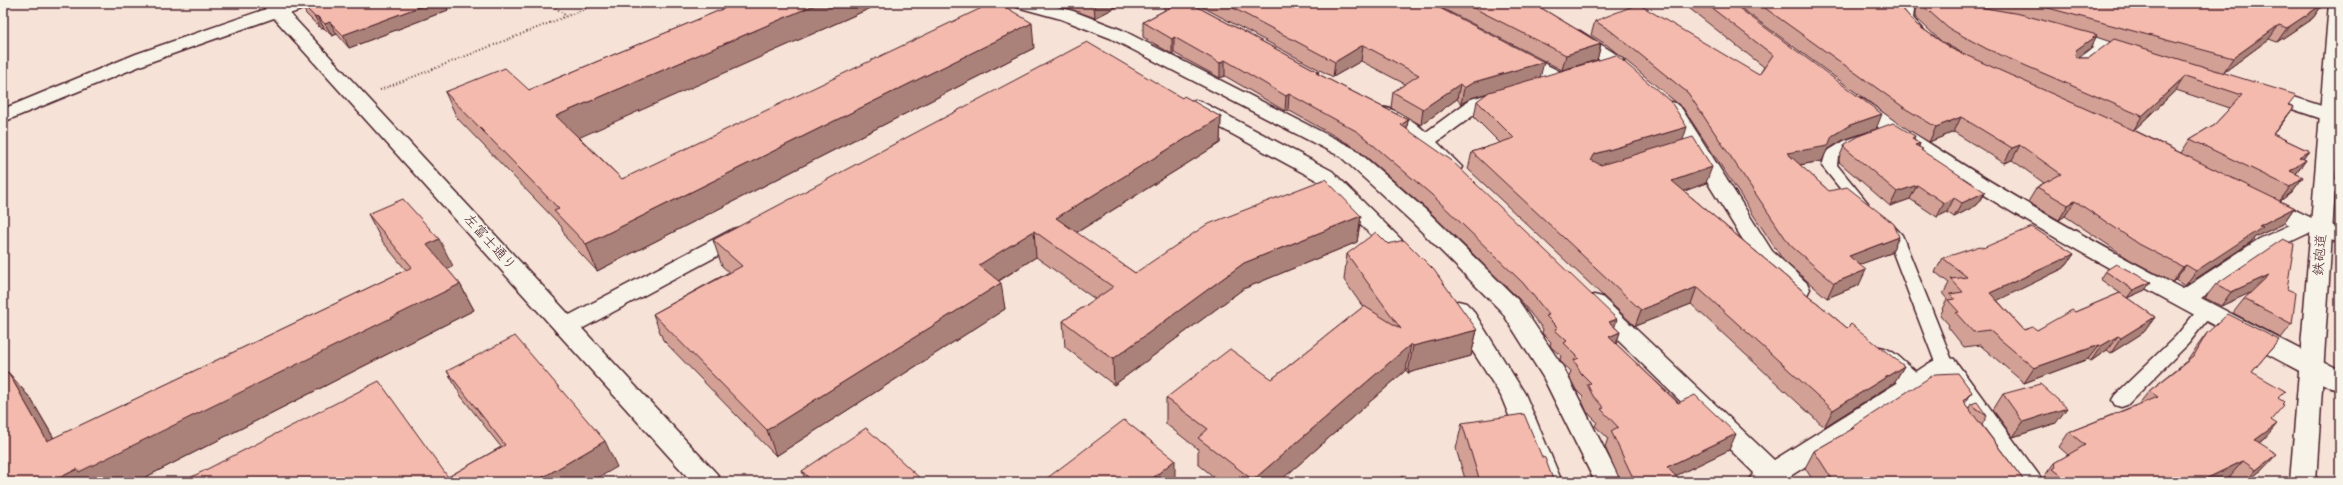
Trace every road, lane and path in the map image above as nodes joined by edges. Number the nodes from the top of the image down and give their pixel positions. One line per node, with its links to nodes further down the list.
1 (301, 3): 6 (street)
2 (550, 3): 8 (path)
3 (600, 3): 8 (path)
4 (1023, 3): 11 (street)
5 (1912, 4): 12 (street)
6 (273, 7): 28 (street); 43 (street, 左富士通り)
7 (2338, 14): 21 (street, 鉄砲道)
8 (566, 16): 23 (path)
9 (1559, 26): 17 (street)
10 (2047, 29): 13 (street)
11 (1116, 34): 14 (street); 53 (street)
12 (1932, 45)
13 (2106, 45): 16 (street); 18 (lane)
14 (1096, 46)
15 (1499, 46): 19 (street)
16 (2152, 59)
17 (1615, 62): 19 (street); 20 (street)
18 (2075, 68)
19 (1572, 75): 31 (street)
20 (1633, 78)
21 (2336, 78): 29 (street, 鉄砲道)
22 (2247, 88): 29 (street)
23 (380, 91)
24 (1841, 92): 30 (street)
25 (1651, 93): 41 (street)
26 (1174, 95): 37 (street)
27 (1369, 105): 31 (street)
28 (3, 116)
29 (2335, 117): 33 (street, 鉄砲道)
30 (1891, 129): 40 (street); 45 (lane)
31 (1426, 141): 32 (street)
32 (1466, 180)
33 (2333, 186): 36 (street, 鉄砲道)
34 (2244, 194): 36 (street)
35 (761, 223): 43 (street)
36 (2324, 230): 40 (street); 46 (street, 鉄砲道)
37 (1425, 276)
38 (1576, 286): 50 (street)
39 (1442, 293): 52 (street)
40 (2184, 299): 42 (street)
41 (1812, 300)
42 (2206, 311): 46 (street); 49 (lane)
43 (566, 327): 51 (street, 左富士通り)
44 (1860, 339): 48 (street)
45 (1946, 365): 48 (street); 54 (street)
46 (2311, 365): 47 (street); 55 (street, 鉄砲道)
47 (2340, 380)
48 (1913, 383): 50 (street)
49 (2121, 400)
50 (1766, 478)
51 (708, 482)
52 (1550, 482)
53 (1608, 482)
54 (2031, 482)
55 (2303, 482)

